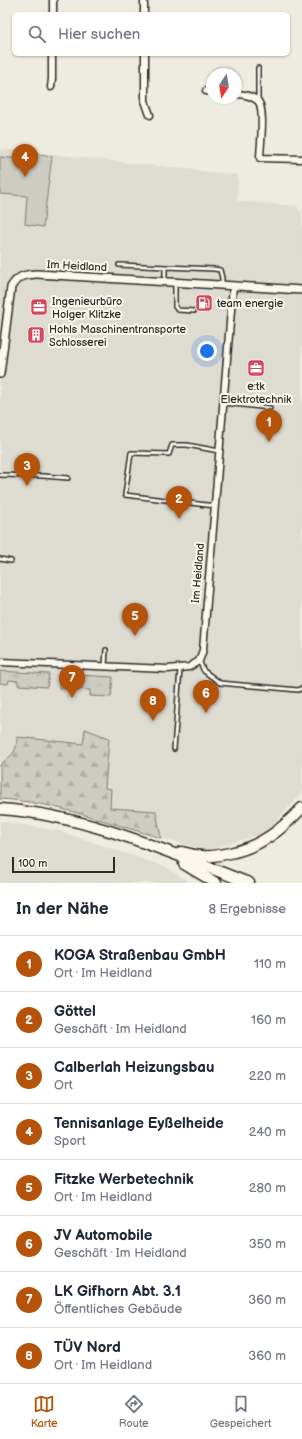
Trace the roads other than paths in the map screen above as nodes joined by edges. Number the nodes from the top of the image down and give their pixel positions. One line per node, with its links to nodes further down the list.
1 (53, 0): 3 (street)
2 (144, 0): 4 (street)
3 (53, 12)
4 (144, 12)
5 (52, 56): 8 (street)
6 (145, 56): 11 (street)
7 (258, 68): 10 (lane)
8 (50, 87)
9 (242, 94): 10 (street)
10 (258, 102): 12 (street)
11 (150, 115)
12 (302, 159)
13 (119, 265): 14 (lane)
14 (165, 267): 15 (lane); 17 (lane)
15 (165, 282): 16 (street, Im Heidland); 21 (street, Im Heidland)
16 (175, 283): 17 (street, Im Heidland); 20 (lane)
17 (222, 285): 18 (street, Im Heidland)
18 (233, 286): 19 (street, Im Heidland); 22 (street, Im Heidland)
19 (302, 290)
20 (194, 311)
21 (0, 374)
22 (224, 403): 23 (lane); 24 (street, Im Heidland)
23 (270, 408)
24 (219, 451): 27 (street, Im Heidland); 27 (lane)
25 (0, 475): 26 (lane)
26 (68, 478)
27 (215, 506): 31 (street, Im Heidland)
28 (0, 559): 29 (lane)
29 (11, 561)
30 (106, 650): 33 (lane)
31 (199, 661): 34 (street); 35 (lane)
32 (0, 662): 33 (street)
33 (105, 666): 34 (street)
34 (180, 669): 36 (lane)
35 (302, 688)
36 (174, 749)
37 (302, 808): 39 (highway)
38 (0, 809): 39 (highway)
39 (153, 846): 40 (highway); 41 (highway)
40 (216, 883)
41 (249, 883)

